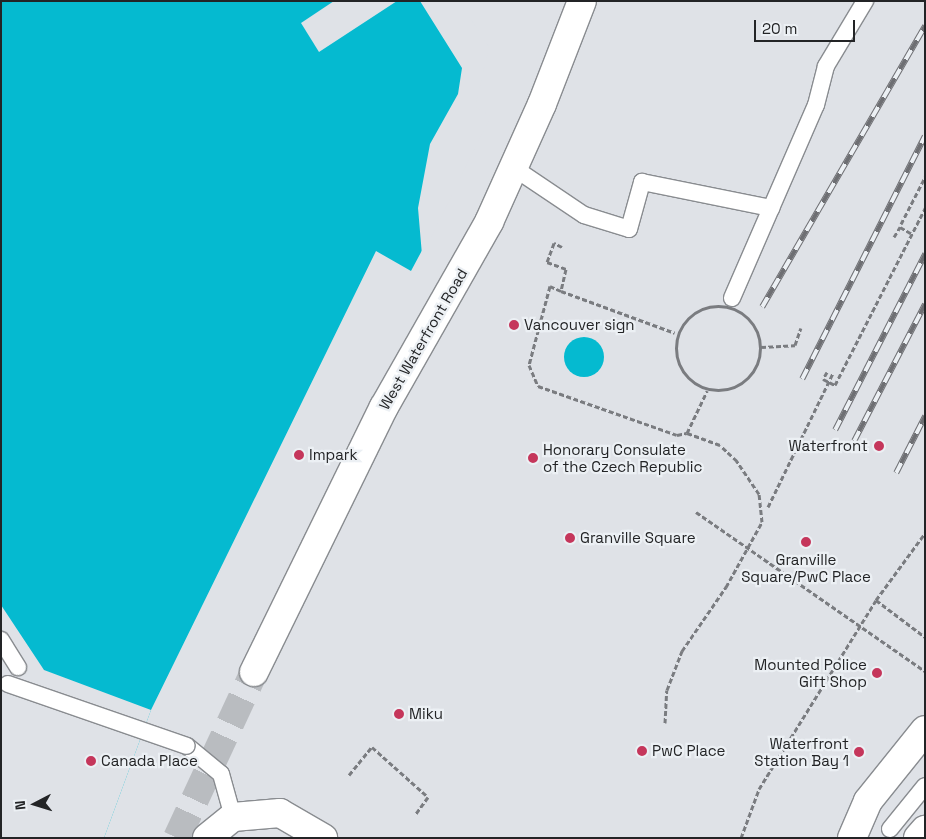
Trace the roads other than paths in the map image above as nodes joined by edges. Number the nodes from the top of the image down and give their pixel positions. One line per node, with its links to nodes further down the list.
1 (582, 1): 3 (street, West Waterfront Road)
2 (865, 1): 4 (lane)
3 (514, 168): 4 (lane); 8 (street, West Waterfront Road)
4 (771, 208): 5 (lane)
5 (732, 298)
6 (1, 640): 7 (lane)
7 (18, 667)
8 (254, 672)
9 (8, 684): 12 (lane, bridge)
10 (925, 730): 17 (street)
11 (925, 786): 13 (lane)
12 (244, 816): 15 (street); 16 (street)
13 (890, 829)
14 (925, 830): 18 (street)
15 (207, 838)
16 (323, 838)
17 (852, 838)
18 (918, 838)

